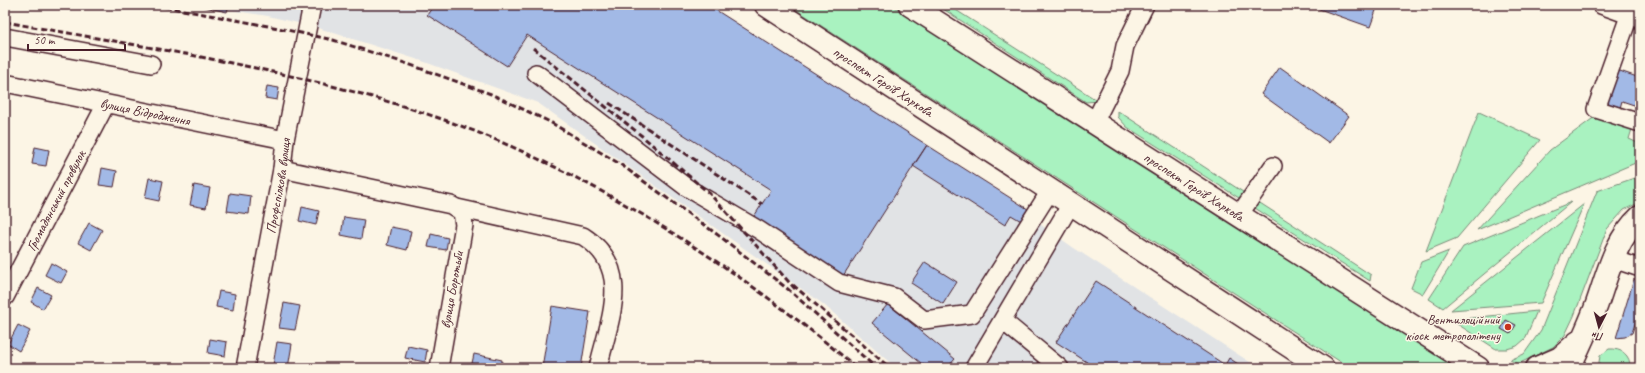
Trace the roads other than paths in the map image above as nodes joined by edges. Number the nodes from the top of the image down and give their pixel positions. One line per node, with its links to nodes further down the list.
1 (312, 5): 14 (street, Профспілкова вулиця)
2 (766, 5): 17 (main road, проспект Героїв Харкова)
3 (910, 5): 12 (main road, проспект Героїв Харкова)
4 (1145, 5): 12 (street)
5 (1601, 5): 6 (street)
6 (1631, 10): 13 (street)
7 (5, 37): 8 (street)
8 (151, 64)
9 (536, 73): 17 (street)
10 (5, 83): 11 (street, вулиця Відродження)
11 (106, 104): 14 (street, вулиця Відродження); 24 (street, Громадянський провулок)
12 (1094, 123): 20 (main road, проспект Героїв Харкова)
13 (1640, 123)
14 (285, 140): 16 (street, Профспілкова вулиця)
15 (1272, 166): 20 (street)
16 (282, 168): 19 (street); 29 (street, Профспілкова вулиця)
17 (1050, 191): 18 (main road, проспект Героїв Харкова)
18 (1071, 204): 26 (street); 34 (main road, проспект Героїв Харкова)
19 (460, 210): 30 (street, вулиця Боротьби); 31 (street)
20 (1240, 215): 28 (main road, проспект Героїв Харкова)
21 (1638, 220): 22 (main road)
22 (1613, 259): 23 (street); 25 (main road)
23 (1640, 268)
24 (5, 297)
25 (1597, 304): 27 (main road); 39 (main road)
26 (1003, 321): 32 (street); 33 (street)
27 (1588, 326): 36 (main road); 37 (main road); 38 (main road)
28 (1469, 363): 35 (main road, проспект Героїв Харкова)
29 (245, 368)
30 (439, 368)
31 (598, 368)
32 (974, 368)
33 (1060, 368)
34 (1323, 368)
35 (1488, 368)
36 (1537, 368)
37 (1569, 368)
38 (1572, 368)
39 (1587, 368)

